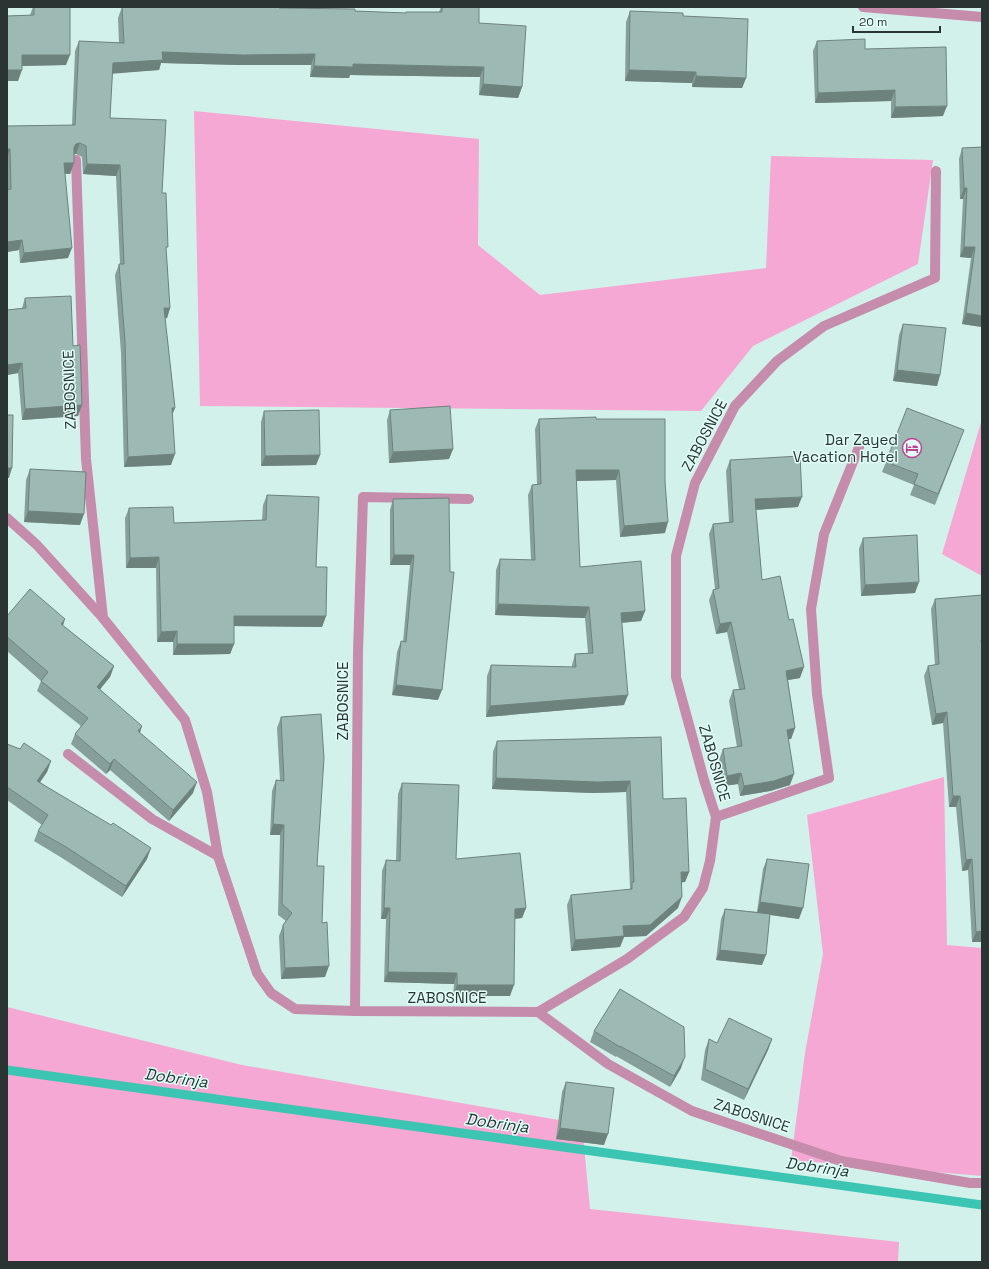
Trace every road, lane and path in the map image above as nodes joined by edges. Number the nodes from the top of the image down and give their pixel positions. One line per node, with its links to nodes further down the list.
1 (863, 7): 2 (street)
2 (982, 16)
3 (76, 160): 8 (street, ZABOSNICE)
4 (936, 171): 10 (street, ZABOSNICE)
5 (859, 447): 10 (street, ZABOSNICE)
6 (469, 499): 12 (street, ZABOSNICE)
7 (7, 518): 8 (street, ZABOSNICE)
8 (103, 618): 11 (street, ZABOSNICE)
9 (68, 754): 11 (street)
10 (716, 817): 13 (street, ZABOSNICE)
11 (218, 856): 12 (street, ZABOSNICE)
12 (355, 1012): 13 (street, ZABOSNICE)
13 (538, 1012): 14 (street, ZABOSNICE)
14 (982, 1183)

